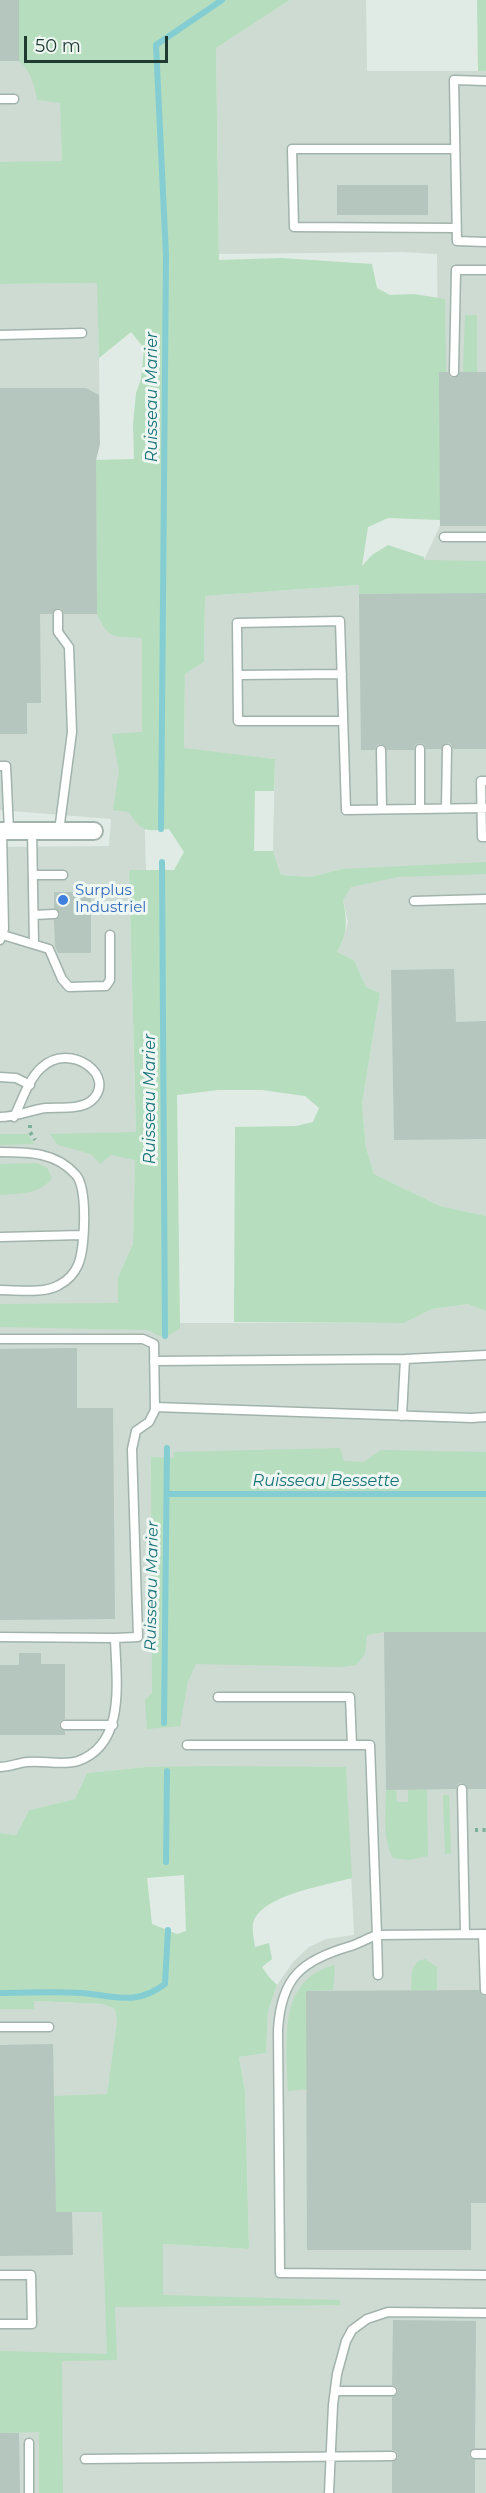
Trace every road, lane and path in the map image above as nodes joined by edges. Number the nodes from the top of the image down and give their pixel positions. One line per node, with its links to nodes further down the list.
1 (486, 81): 4 (lane)
2 (0, 99): 3 (lane)
3 (14, 99)
4 (455, 149): 5 (lane); 5 (lane)
5 (456, 228): 6 (lane)
6 (486, 242)
7 (486, 270): 10 (lane)
8 (82, 333): 9 (lane)
9 (0, 335)
10 (454, 372)
11 (444, 537): 12 (lane)
12 (486, 537)
13 (57, 614): 28 (lane)
14 (342, 674): 15 (lane); 15 (lane); 16 (lane)
15 (238, 675): 16 (lane)
16 (343, 721): 23 (lane)
17 (447, 749): 25 (lane)
18 (381, 750): 23 (lane)
19 (420, 750): 24 (lane)
20 (0, 766): 26 (lane)
21 (486, 781): 22 (lane)
22 (483, 808): 25 (lane); 30 (lane)
23 (382, 809): 24 (lane)
24 (420, 809): 25 (lane)
25 (446, 809)
26 (4, 831): 27 (street); 38 (lane)
27 (32, 831): 28 (street); 31 (lane)
28 (58, 831): 29 (street)
29 (94, 831)
30 (486, 837)
31 (34, 875): 32 (lane); 36 (lane)
32 (63, 875)
33 (486, 899): 34 (lane)
34 (414, 901)
35 (54, 914): 36 (lane)
36 (34, 915): 39 (lane)
37 (110, 935): 39 (lane)
38 (2, 938): 39 (lane)
39 (34, 944)
40 (0, 1077): 41 (lane)
41 (30, 1085): 42 (lane); 44 (lane)
42 (30, 1112): 44 (lane); 46 (path)
43 (0, 1117): 44 (lane)
44 (14, 1117)
45 (0, 1152): 46 (lane)
46 (39, 1154): 47 (lane)
47 (82, 1235): 48 (lane); 49 (lane)
48 (1, 1237)
49 (0, 1290)
50 (0, 1340): 53 (lane)
51 (486, 1355): 52 (lane)
52 (405, 1359): 53 (lane); 55 (lane)
53 (154, 1360): 54 (lane)
54 (155, 1407): 55 (lane); 58 (lane)
55 (402, 1416): 56 (lane)
56 (486, 1417)
57 (0, 1637): 58 (lane)
58 (115, 1638): 61 (lane)
59 (218, 1697): 63 (lane)
60 (65, 1725): 61 (lane)
61 (113, 1725): 64 (lane)
62 (187, 1745): 63 (lane)
63 (352, 1745): 68 (lane)
64 (0, 1767)
65 (462, 1789): 66 (lane)
66 (465, 1934): 67 (lane); 68 (lane)
67 (484, 1934): 70 (lane)
68 (377, 1935): 69 (lane); 74 (lane)
69 (378, 1975)
70 (485, 1990)
71 (0, 2027): 72 (lane)
72 (49, 2027)
73 (0, 2275): 76 (lane)
74 (486, 2275)
75 (486, 2313): 77 (lane)
76 (0, 2324)
77 (335, 2391): 78 (lane); 82 (lane)
78 (392, 2391)
79 (29, 2444): 85 (lane)
80 (475, 2454): 81 (lane)
81 (486, 2454)
82 (330, 2456): 83 (lane); 84 (lane); 86 (lane)
83 (392, 2456)
84 (85, 2459)
85 (29, 2493)
86 (329, 2493)

